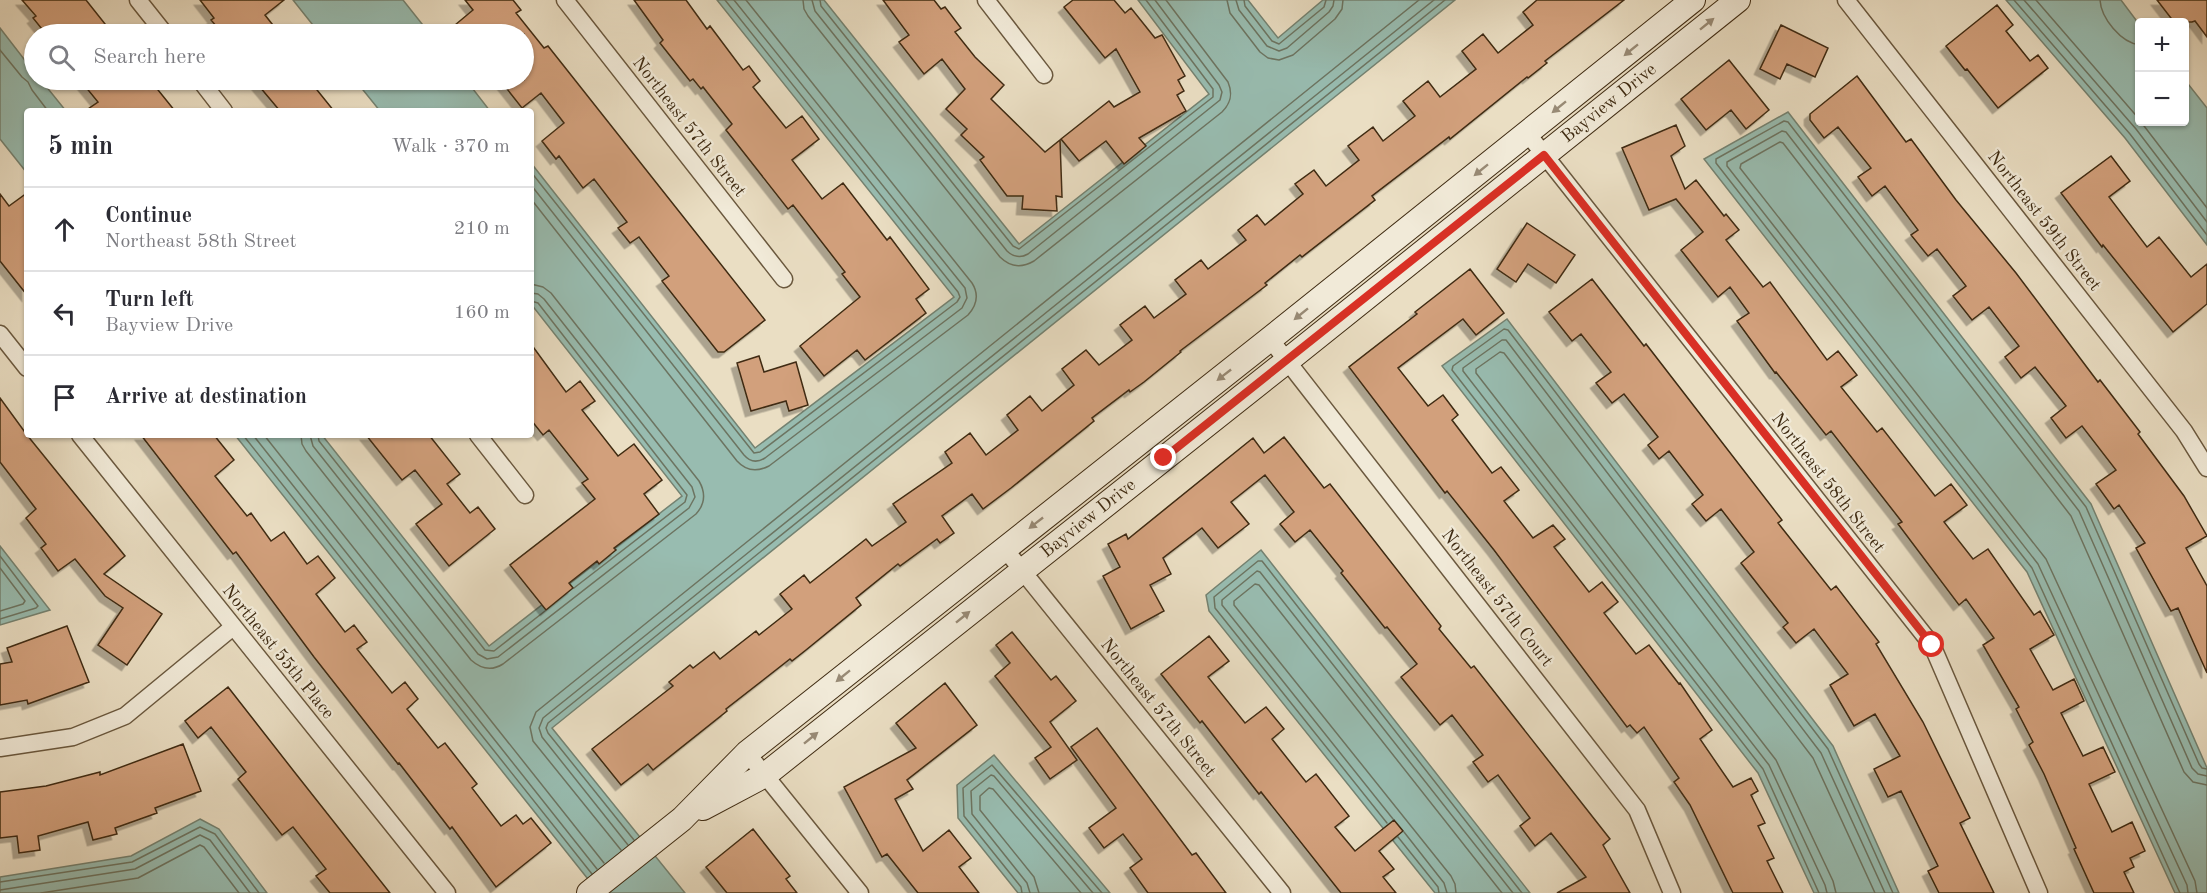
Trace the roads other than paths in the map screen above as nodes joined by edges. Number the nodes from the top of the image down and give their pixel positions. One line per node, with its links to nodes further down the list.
1 (138, 0): 7 (street)
2 (564, 0): 17 (street, Northeast 57th Street)
3 (986, 0): 10 (street)
4 (1693, 0): 8 (street, Bayview Drive)
5 (1738, 0): 9 (street, Bayview Drive, one-way to 5)
6 (1846, 0): 26 (street, Northeast 59th Street)
7 (157, 24)
8 (1663, 24): 9 (street); 13 (street, Bayview Drive, one-way to 13)
9 (1680, 46): 14 (street, Bayview Drive)
10 (1044, 75)
11 (208, 90): 12 (street)
12 (222, 108)
13 (1527, 134): 14 (street, Northeast 58th Street); 15 (street, Bayview Drive, one-way to 15)
14 (1544, 155): 16 (street, Bayview Drive); 42 (street, Northeast 58th Street)
15 (1413, 224): 16 (street); 19 (street, Bayview Drive, one-way to 19)
16 (1430, 247): 20 (street, Bayview Drive)
17 (784, 279)
18 (0, 334): 21 (street)
19 (1270, 339): 20 (street, Northeast 57th Court); 22 (street, Bayview Drive, one-way to 22)
20 (1287, 361): 25 (street, Bayview Drive); 41 (street, Northeast 57th Court)
21 (24, 364)
22 (1146, 436): 25 (street); 28 (street, Bayview Drive, one-way to 28)
23 (82, 438): 30 (street, Northeast 55th Place)
24 (480, 438): 27 (street)
25 (1164, 458): 29 (street, Bayview Drive)
26 (2207, 468)
27 (525, 495)
28 (1004, 548): 29 (street, Northeast 57th Street); 31 (street, Bayview Drive)
29 (1022, 570): 32 (street, Bayview Drive, one-way to 29); 40 (street, Northeast 57th Street)
30 (233, 627): 33 (street); 37 (street, Northeast 55th Place)
31 (873, 652): 32 (street); 34 (street, Bayview Drive, one-way to 34)
32 (890, 675): 35 (street, Bayview Drive, one-way to 32)
33 (0, 748)
34 (747, 753): 35 (street); 36 (street, Bayview Drive)
35 (765, 775): 36 (street, Bayview Drive); 39 (street)
36 (682, 819): 38 (street, Bayview Drive)
37 (447, 893)
38 (589, 893)
39 (860, 893)
40 (1282, 893)
41 (1672, 893)
42 (2039, 893)

